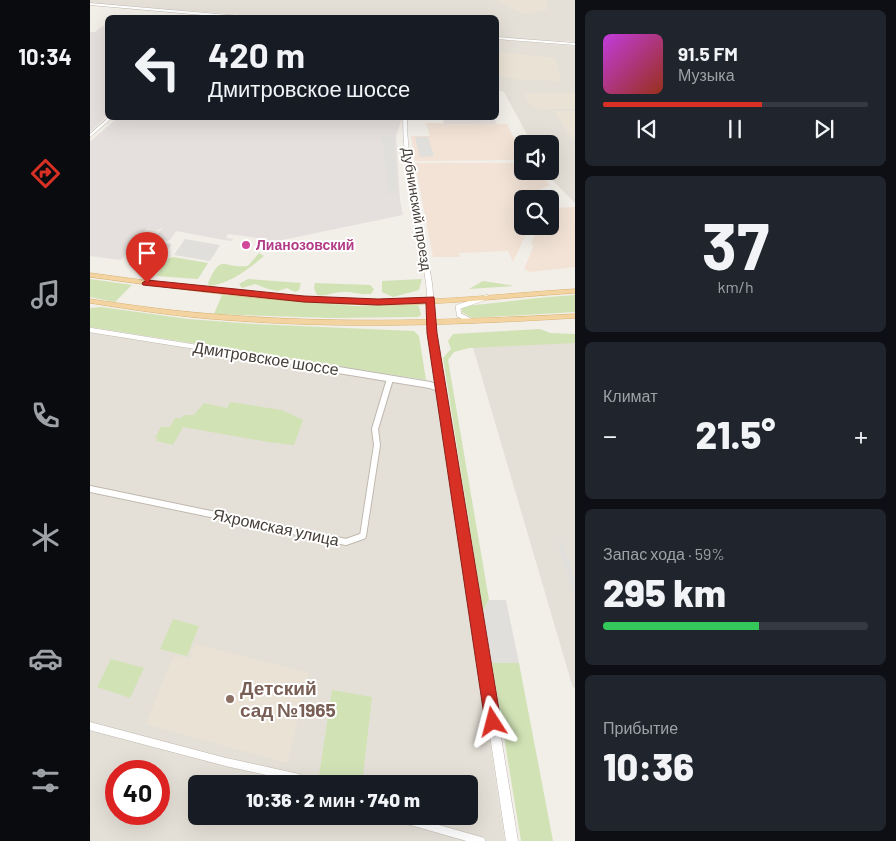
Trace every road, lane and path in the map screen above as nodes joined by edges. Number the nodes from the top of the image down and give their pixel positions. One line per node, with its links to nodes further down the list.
1 (90, 4): 2 (street)
2 (210, 15)
3 (499, 38): 4 (street)
4 (574, 44)
5 (108, 120): 7 (street)
6 (405, 120): 11 (street, Дубнинский проезд)
7 (90, 136)
8 (90, 275): 11 (main road)
9 (575, 291): 10 (main road)
10 (487, 297): 11 (main road); 14 (street)
11 (431, 300): 15 (street)
12 (90, 301): 15 (main road, Дмитровское шоссе)
13 (575, 316): 14 (main road, Дмитровское шоссе)
14 (474, 321): 15 (main road, Дмитровское шоссе)
15 (431, 323): 18 (street)
16 (90, 330): 17 (street, Дмитровское шоссе)
17 (390, 379): 18 (street, Дмитровское шоссе); 19 (street, Яхромская улица)
18 (441, 389): 24 (street)
19 (90, 488)
20 (90, 726): 21 (street)
21 (284, 775)
22 (425, 825): 23 (street)
23 (482, 841)
24 (512, 841)

